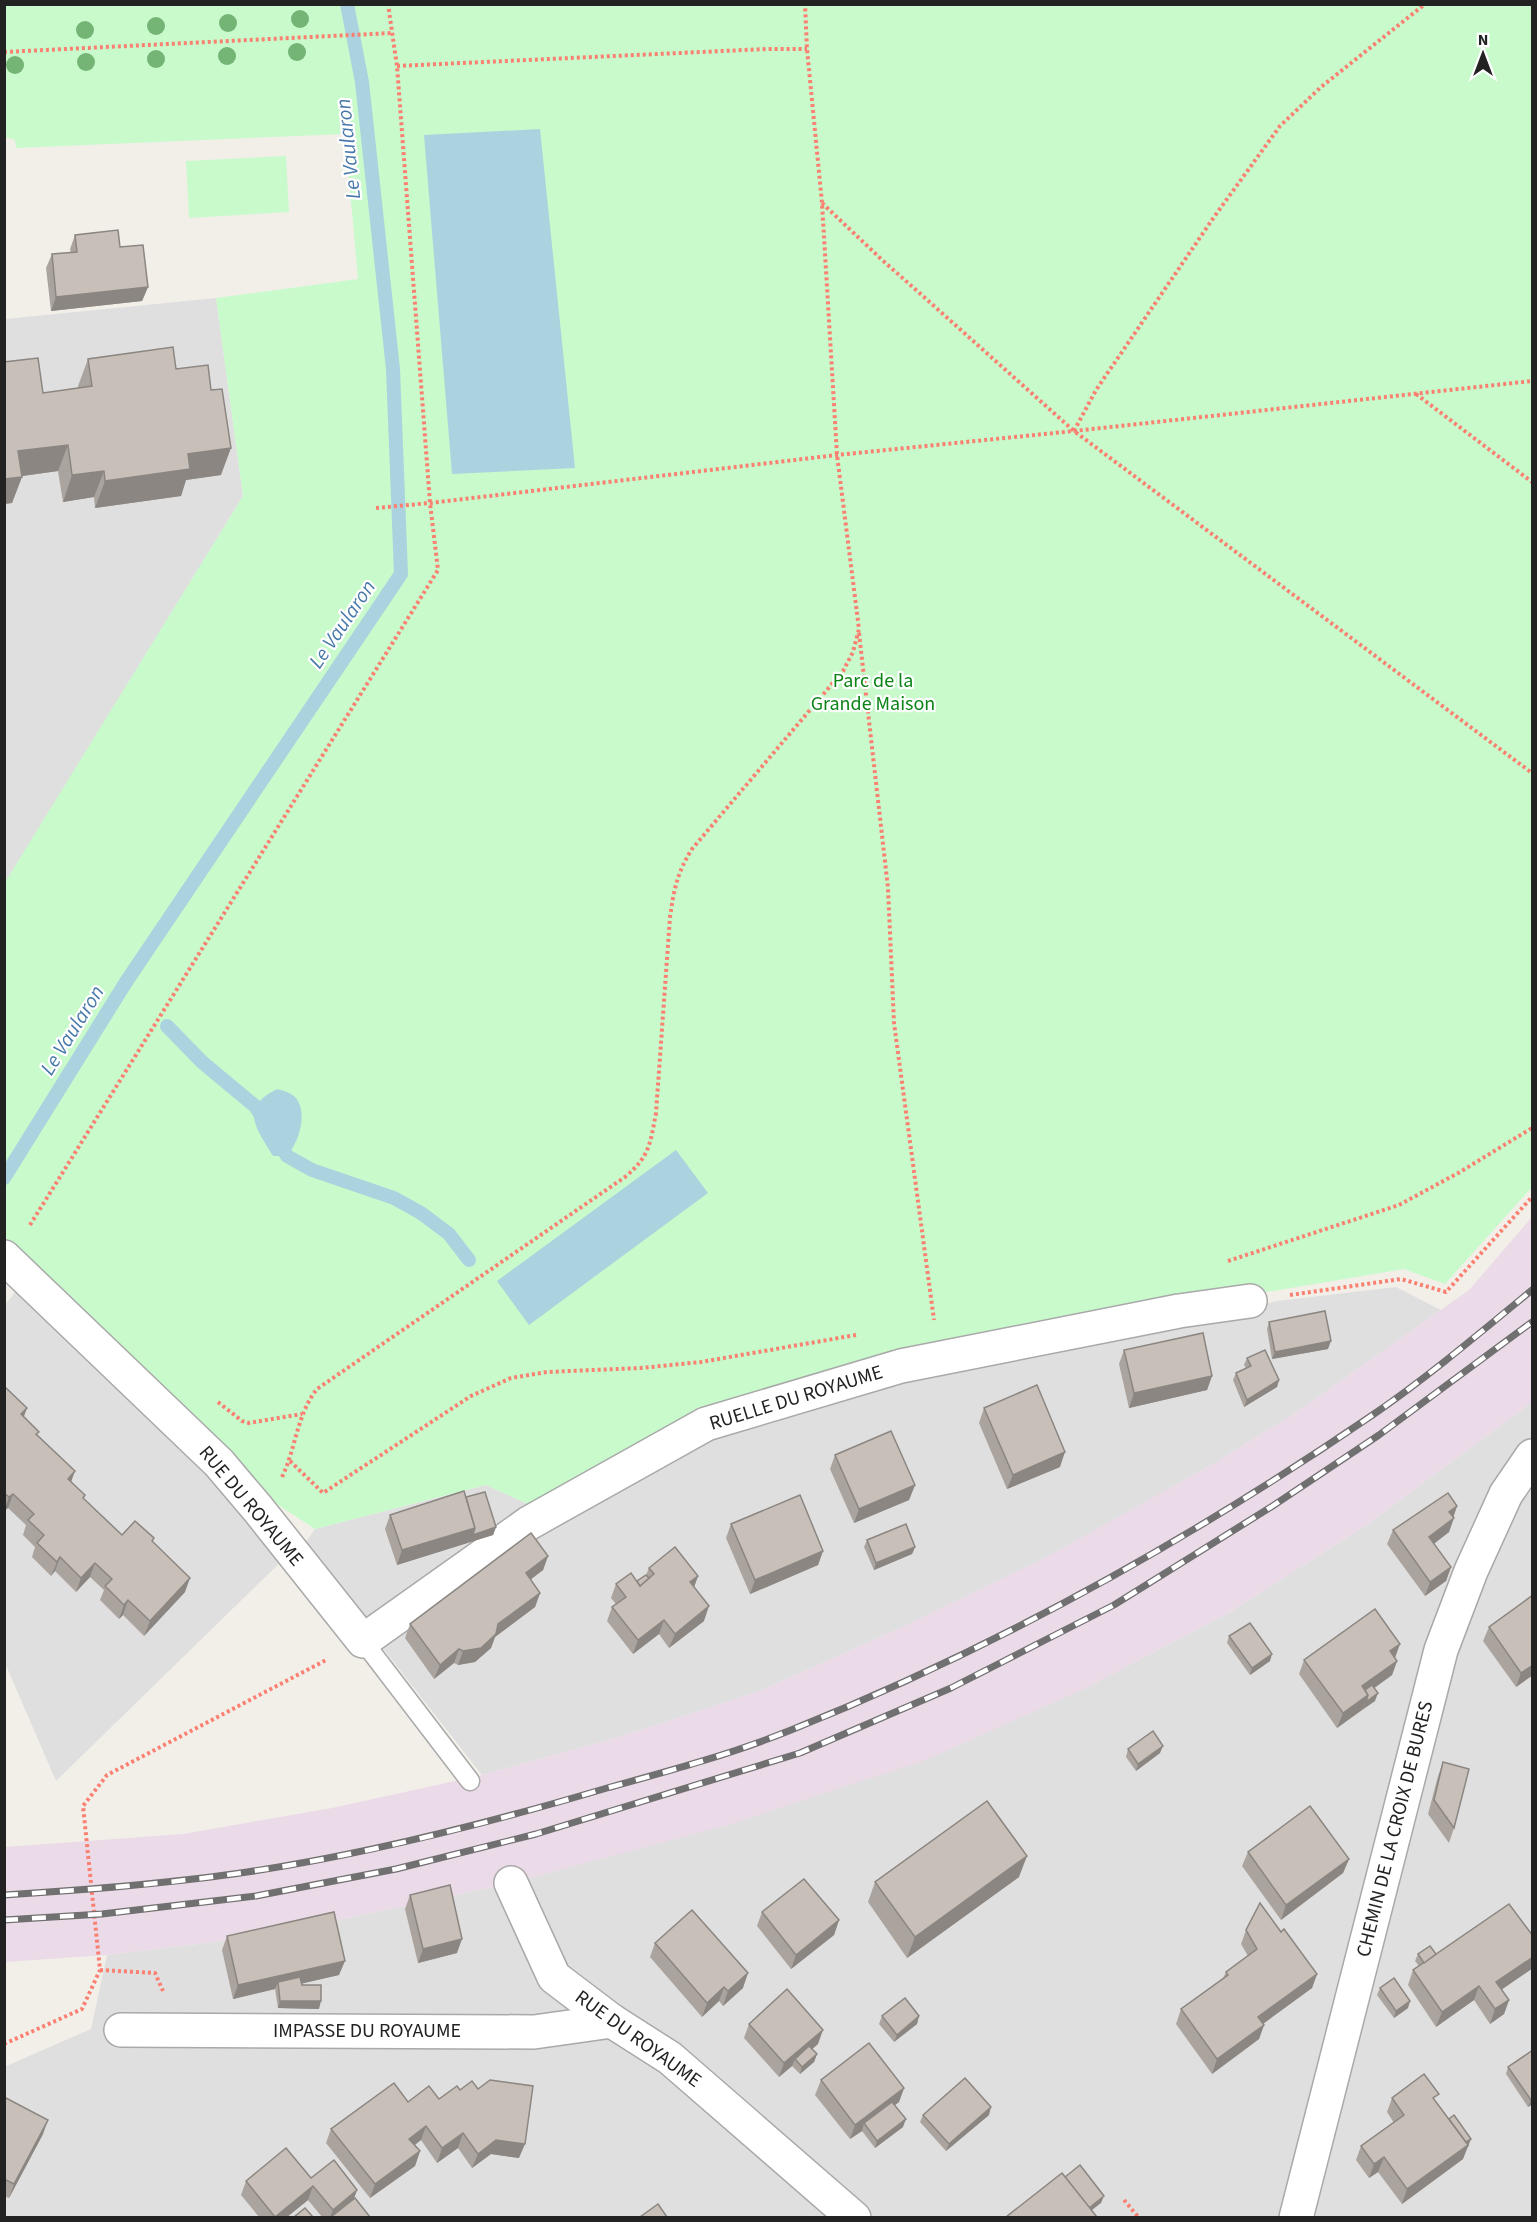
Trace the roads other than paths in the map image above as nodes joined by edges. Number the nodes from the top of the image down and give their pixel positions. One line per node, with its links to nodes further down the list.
1 (6, 1259): 4 (street, RUE DU ROYAUME)
2 (1250, 1301): 4 (street, RUELLE DU ROYAUME)
3 (1533, 1456): 10 (street, CHEMIN DE LA CROIX DE BURES)
4 (363, 1641): 5 (lane, RUE DU ROYAUME)
5 (471, 1781)
6 (511, 1883): 7 (street, RUE DU ROYAUME)
7 (612, 2020): 8 (street, IMPASSE DU ROYAUME); 9 (street, RUE DU ROYAUME)
8 (121, 2030)
9 (854, 2217)
10 (1296, 2217)

